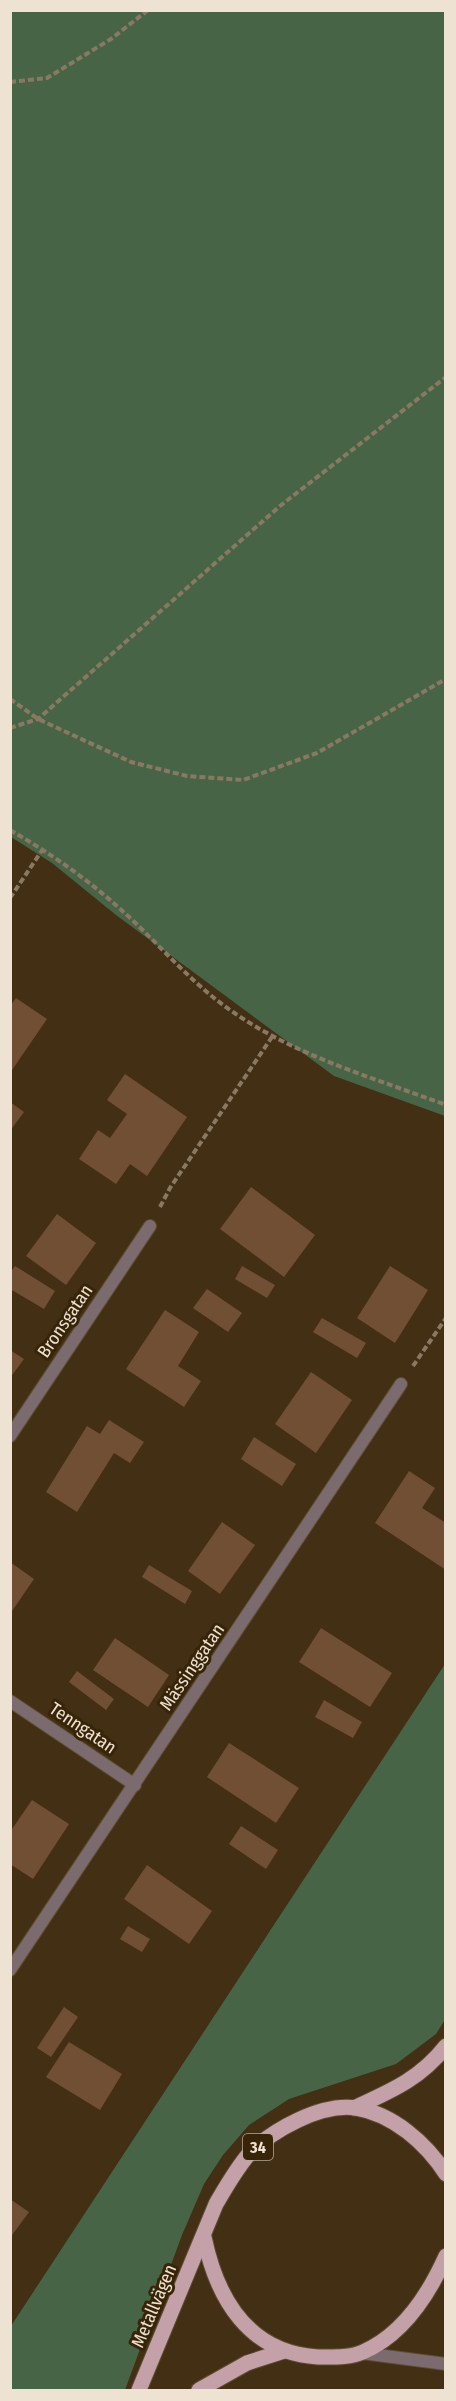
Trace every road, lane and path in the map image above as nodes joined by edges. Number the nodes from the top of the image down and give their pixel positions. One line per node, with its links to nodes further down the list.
1 (148, 10): 2 (path)
2 (10, 82)
3 (446, 377): 6 (path)
4 (446, 679): 6 (path)
5 (10, 699): 6 (path)
6 (38, 719): 7 (path)
7 (10, 728)
8 (10, 830): 9 (path)
9 (43, 849): 10 (path); 11 (path)
10 (10, 898)
11 (272, 1038): 12 (path); 13 (path)
12 (446, 1105)
13 (150, 1226): 16 (street, Bronsgatan)
14 (446, 1318): 15 (path)
15 (401, 1384): 18 (street, Mässinggatan)
16 (10, 1436)
17 (10, 1701): 18 (street, Tenngatan)
18 (135, 1785): 19 (street, Mässinggatan)
19 (10, 1970)
20 (446, 2046): 21 (main road, 34)
21 (354, 2108): 22 (main road, 34); 23 (main road, 34)
22 (446, 2174)
23 (204, 2237): 25 (main road); 28 (main road, Metallvägen / 34)
24 (446, 2256): 26 (main road)
25 (284, 2351): 26 (main road); 29 (main road)
26 (362, 2353): 27 (street)
27 (446, 2364)
28 (140, 2391)
29 (199, 2391)

